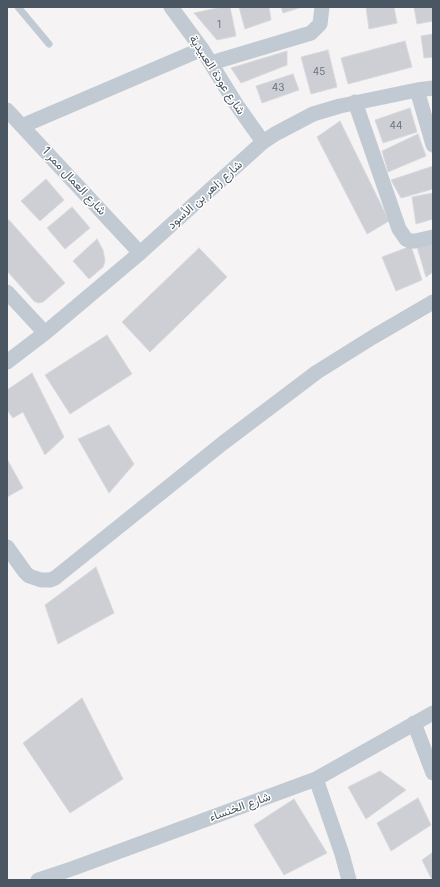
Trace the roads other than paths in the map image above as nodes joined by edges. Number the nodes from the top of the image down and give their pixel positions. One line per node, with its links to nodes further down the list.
1 (18, 7): 4 (lane)
2 (171, 7): 5 (street, شارع عودة العبيدية)
3 (322, 7): 6 (street)
4 (49, 44)
5 (202, 49): 6 (street, شارع عودة العبيدية); 11 (street)
6 (211, 63): 12 (street, شارع عودة العبيدية)
7 (433, 88): 8 (street, شارع زاهر بن الأسود)
8 (416, 90): 9 (street, شارع زاهر بن الأسود); 13 (street)
9 (355, 102): 12 (street, شارع زاهر بن الأسود); 14 (street)
10 (7, 110): 11 (street, شارع العمال ممر 1)
11 (22, 126): 15 (street, شارع العمال ممر 1)
12 (263, 142): 15 (street, شارع زاهر بن الأسود)
13 (433, 145)
14 (433, 237)
15 (140, 253): 18 (street, شارع زاهر بن الأسود)
16 (7, 292): 18 (street)
17 (433, 302): 20 (street)
18 (45, 333): 19 (street, شارع زاهر بن الأسود)
19 (7, 362)
20 (7, 547)
21 (433, 713): 22 (street, شارع الخنساء)
22 (414, 723): 23 (street); 24 (street, شارع الخنساء)
23 (433, 773)
24 (316, 779): 25 (street, شارع الخنساء); 26 (street)
25 (38, 880)
26 (349, 880)

